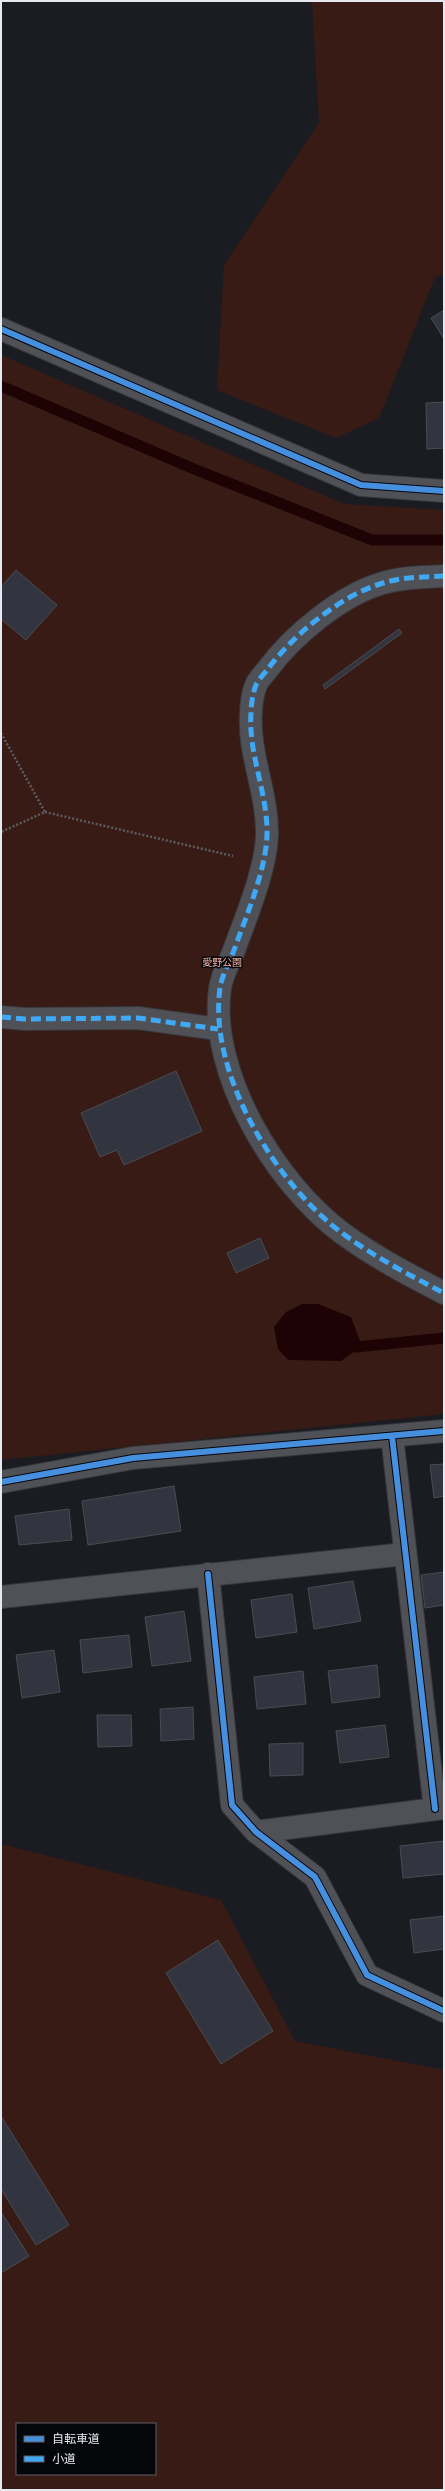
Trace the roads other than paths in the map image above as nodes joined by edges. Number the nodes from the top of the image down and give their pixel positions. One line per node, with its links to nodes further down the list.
1 (1, 328): 2 (street)
2 (444, 491)
3 (444, 576): 5 (street)
4 (1, 1017): 5 (street)
5 (218, 1030): 6 (street)
6 (444, 1293)
7 (444, 1431): 8 (street)
8 (392, 1436): 9 (street); 10 (street)
9 (1, 1482)
10 (405, 1554): 11 (street); 13 (street)
11 (208, 1574): 12 (street); 14 (street)
12 (1, 1597)
13 (439, 1808): 14 (street)
14 (256, 1832): 15 (street)
15 (444, 2010)

